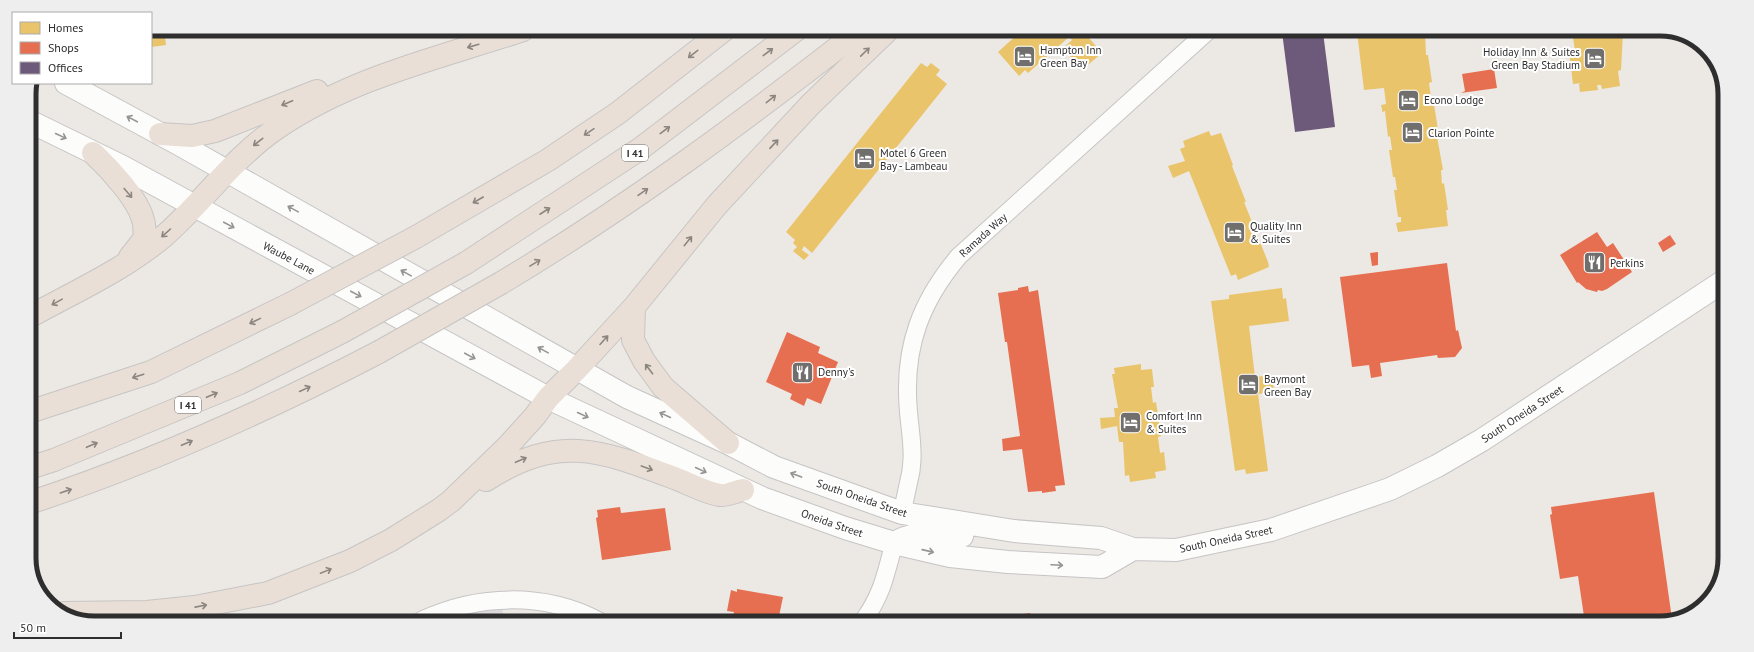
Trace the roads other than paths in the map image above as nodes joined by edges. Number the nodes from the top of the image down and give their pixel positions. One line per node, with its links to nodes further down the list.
1 (503, 36): 8 (highway, one-way to 8)
2 (716, 36): 20 (highway, one-way to 20, bridge)
3 (788, 36): 22 (highway, I 41, one-way to 3, bridge)
4 (853, 36): 24 (highway, one-way to 4, bridge)
5 (882, 36): 16 (highway, one-way to 5)
6 (1202, 36): 26 (street, Ramada Way)
7 (68, 84): 10 (street, one-way to 7)
8 (352, 87): 10 (highway, one-way to 10); 12 (highway, one-way to 12)
9 (36, 124): 11 (street, Waube Lane, one-way to 11)
10 (160, 134): 12 (street)
11 (93, 153): 13 (street, Waube Lane); 14 (highway, one-way to 14)
12 (227, 172): 13 (highway); 18 (street, one-way to 12)
13 (195, 207): 14 (highway, one-way to 14); 19 (street, Waube Lane, one-way to 19)
14 (127, 262): 17 (highway, one-way to 17)
15 (1718, 285): 29 (street, South Oneida Street)
16 (634, 307): 18 (highway, one-way to 16); 21 (highway, one-way to 16)
17 (36, 313)
18 (577, 369): 19 (highway); 21 (street, South Oneida Street, one-way to 18)
19 (548, 398): 23 (street, Oneida Street, one-way to 23); 25 (highway)
20 (36, 410)
21 (728, 444): 26 (street, South Oneida Street, one-way to 21)
22 (36, 466)
23 (743, 490): 25 (highway, one-way to 23); 26 (street); 28 (street, Oneida Street)
24 (36, 501)
25 (451, 501): 30 (highway, one-way to 25)
26 (902, 513): 27 (street, South Oneida Street)
27 (1101, 538): 28 (street); 29 (street, South Oneida Street)
28 (894, 543): 29 (street, Oneida Street, one-way to 29); 33 (street)
29 (1133, 549)
30 (74, 613)
31 (433, 616): 32 (street)
32 (588, 616)
33 (866, 616)

